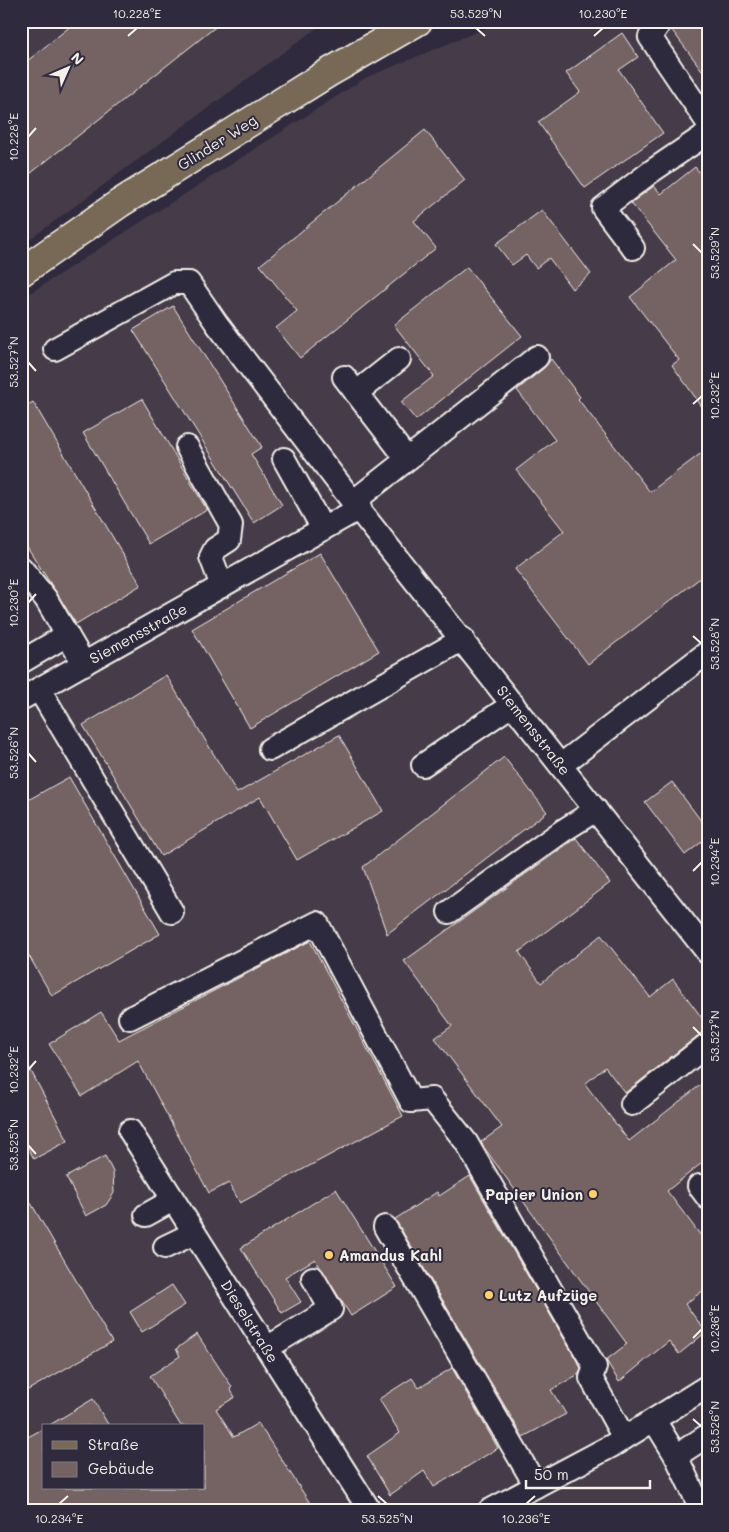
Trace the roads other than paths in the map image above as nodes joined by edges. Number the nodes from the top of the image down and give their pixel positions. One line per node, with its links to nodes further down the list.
1 (418, 21): 5 (main road, Glinder Weg)
2 (661, 21): 3 (street)
3 (705, 123): 4 (street)
4 (633, 248)
5 (21, 272)
6 (55, 349): 12 (street, Siemensstraße)
7 (537, 357): 11 (street)
8 (399, 358): 11 (street)
9 (187, 447): 15 (street)
10 (284, 459): 13 (street)
11 (407, 459): 12 (street)
12 (357, 505): 13 (street, Siemensstraße); 17 (street, Siemensstraße)
13 (323, 529): 15 (street, Siemensstraße)
14 (21, 568): 16 (street)
15 (222, 586): 20 (street, Siemensstraße)
16 (67, 635): 19 (street); 20 (street)
17 (463, 639): 22 (street, Siemensstraße); 23 (street)
18 (708, 652): 25 (street)
19 (21, 662)
20 (84, 664): 21 (street, Siemensstraße)
21 (30, 694): 27 (street)
22 (513, 704): 24 (street); 25 (street, Siemensstraße)
23 (270, 749)
24 (423, 765)
25 (561, 765): 26 (street, Siemensstraße)
26 (596, 810): 28 (street); 29 (street, Siemensstraße)
27 (172, 912)
28 (449, 912)
29 (708, 953)
30 (130, 1018): 44 (street)
31 (708, 1044): 32 (street)
32 (632, 1104)
33 (130, 1131): 34 (street, Dieselstraße)
34 (173, 1200): 35 (street); 37 (street, Dieselstraße)
35 (146, 1214)
36 (385, 1227): 46 (street)
37 (194, 1233): 38 (street); 40 (street, Dieselstraße)
38 (165, 1248)
39 (312, 1278): 40 (street)
40 (267, 1348): 47 (street, Dieselstraße)
41 (708, 1386): 42 (street)
42 (654, 1420): 44 (street); 45 (street)
43 (708, 1435): 45 (street)
44 (624, 1438): 46 (street)
45 (676, 1456): 49 (street)
46 (536, 1486): 48 (street)
47 (370, 1511)
48 (490, 1511)
49 (702, 1511)

